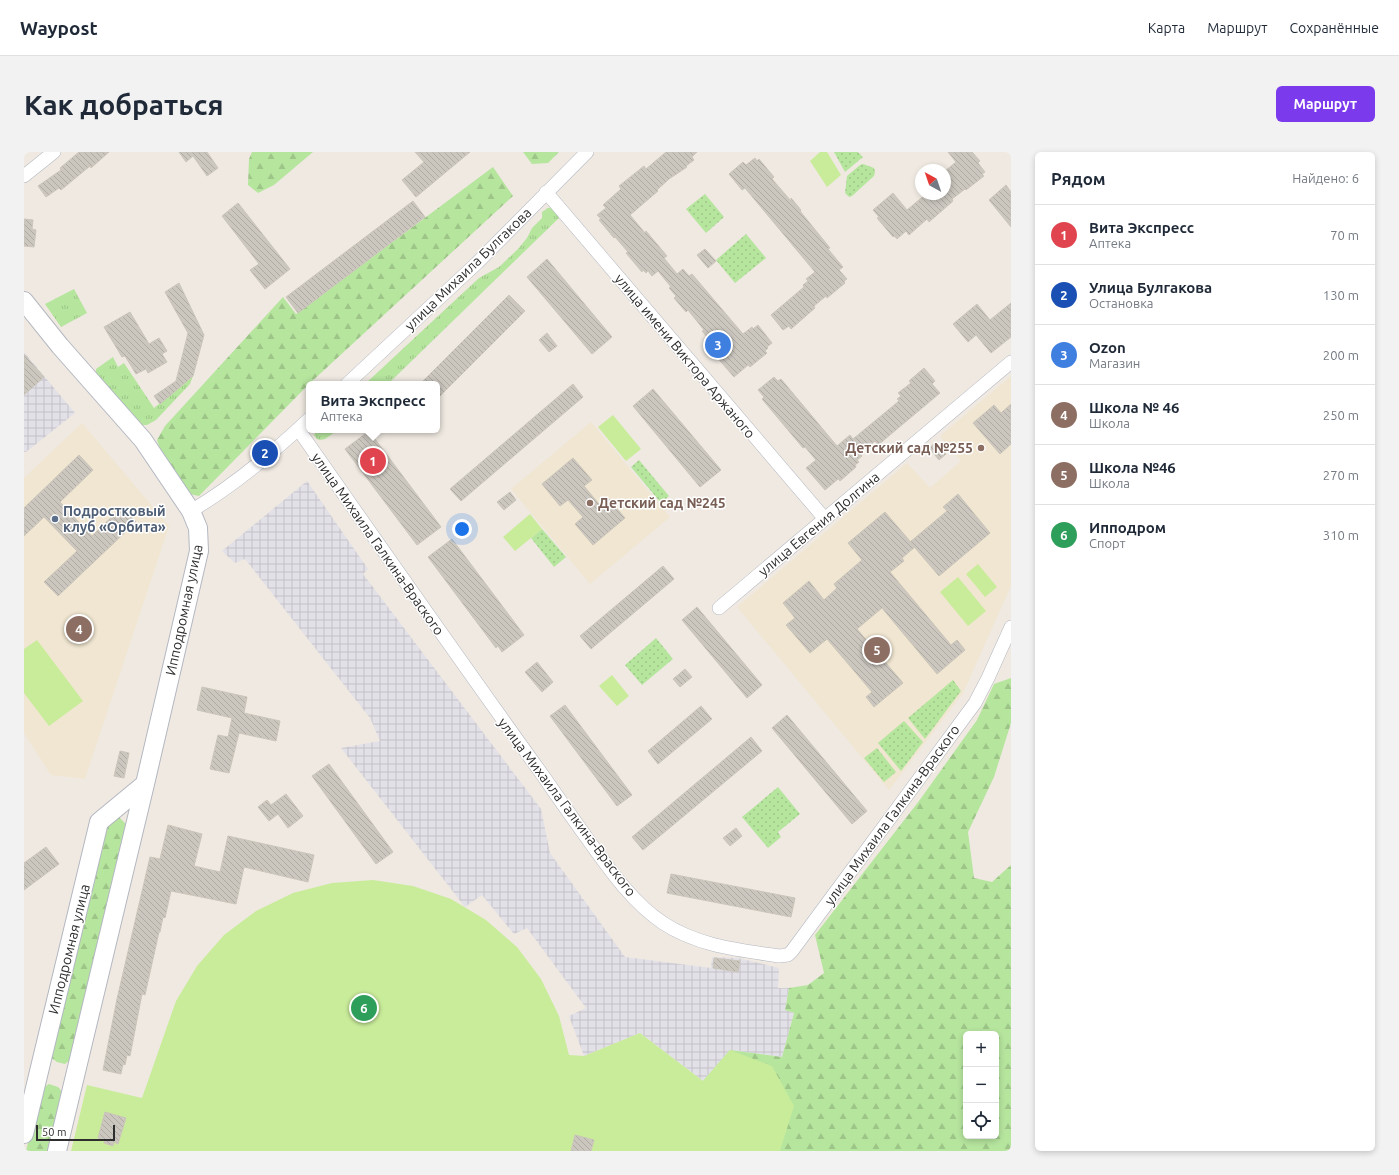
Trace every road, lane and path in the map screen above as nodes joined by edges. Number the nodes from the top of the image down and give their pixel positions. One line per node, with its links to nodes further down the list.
1 (54, 152): 3 (street)
2 (587, 152): 4 (street, улица Михаила Булгакова)
3 (24, 176)
4 (546, 192): 7 (street, улица Михаила Булгакова); 11 (street, улица имени Виктора Аржаного)
5 (24, 301): 10 (street, Ипподромная улица)
6 (1011, 362): 11 (street, улица Евгения Долгина)
7 (350, 381)
8 (306, 422): 9 (street)
9 (298, 429): 10 (street); 13 (street, улица Михаила Галкина-Враского)
10 (191, 511): 14 (street, Ипподромная улица)
11 (825, 519): 12 (street, улица Евгения Долгина)
12 (719, 608)
13 (1011, 627)
14 (145, 784): 15 (street, Ипподромная улица); 16 (street, Ипподромная улица)
15 (24, 1134)
16 (57, 1151)

